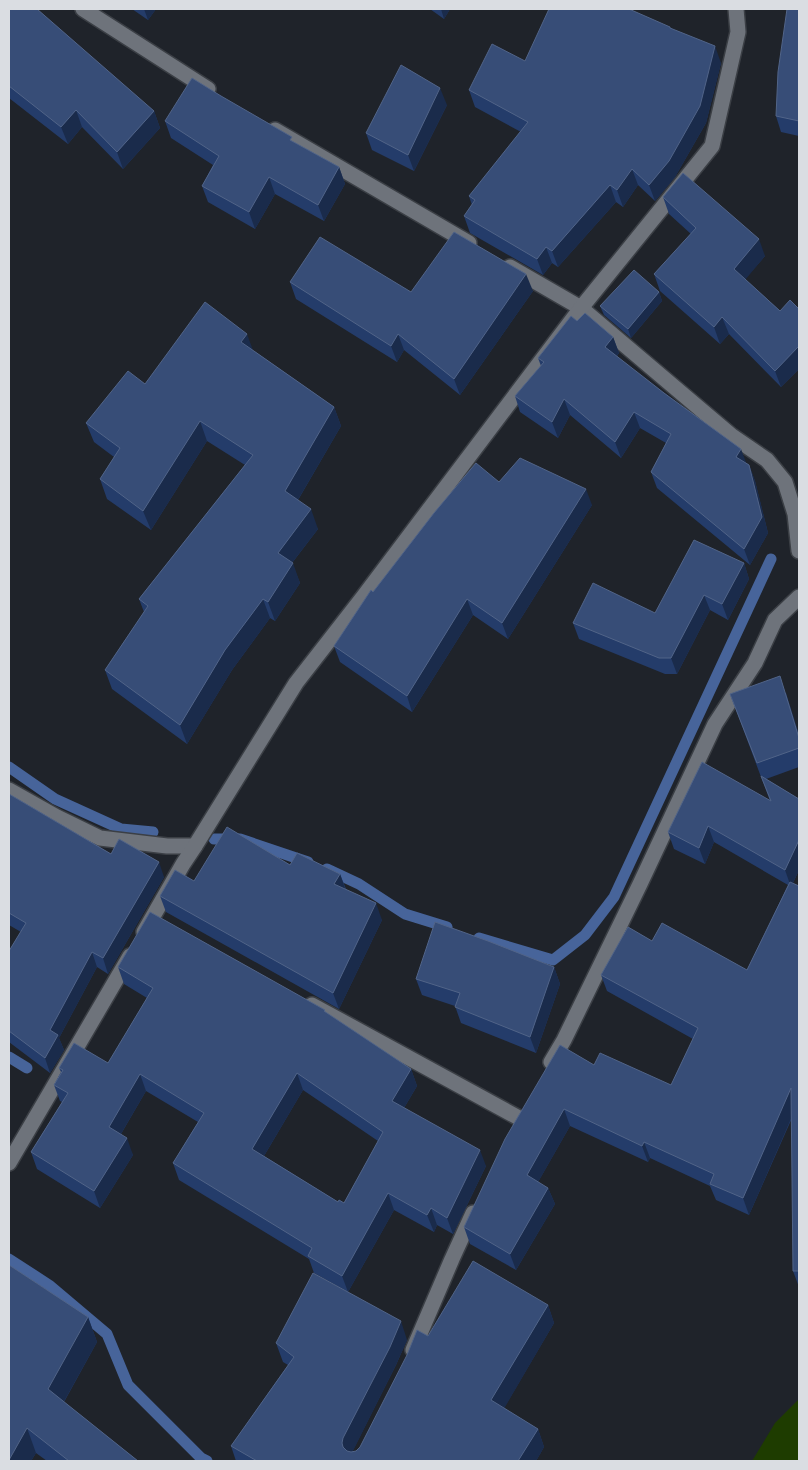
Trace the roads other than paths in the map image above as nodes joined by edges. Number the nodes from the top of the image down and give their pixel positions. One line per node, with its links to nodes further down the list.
1 (83, 9): 3 (street)
2 (736, 9): 7 (street)
3 (224, 99)
4 (266, 124): 5 (street)
5 (478, 248)
6 (496, 258): 7 (street)
7 (581, 308): 8 (street); 11 (street)
8 (799, 551)
9 (799, 597): 15 (street)
10 (9, 790): 11 (street)
11 (195, 846): 12 (street)
12 (153, 916): 13 (street); 17 (street)
13 (169, 925)
14 (303, 1000): 16 (street)
15 (544, 1074)
16 (519, 1118)
17 (9, 1163)
18 (481, 1197): 19 (street)
19 (409, 1359)

